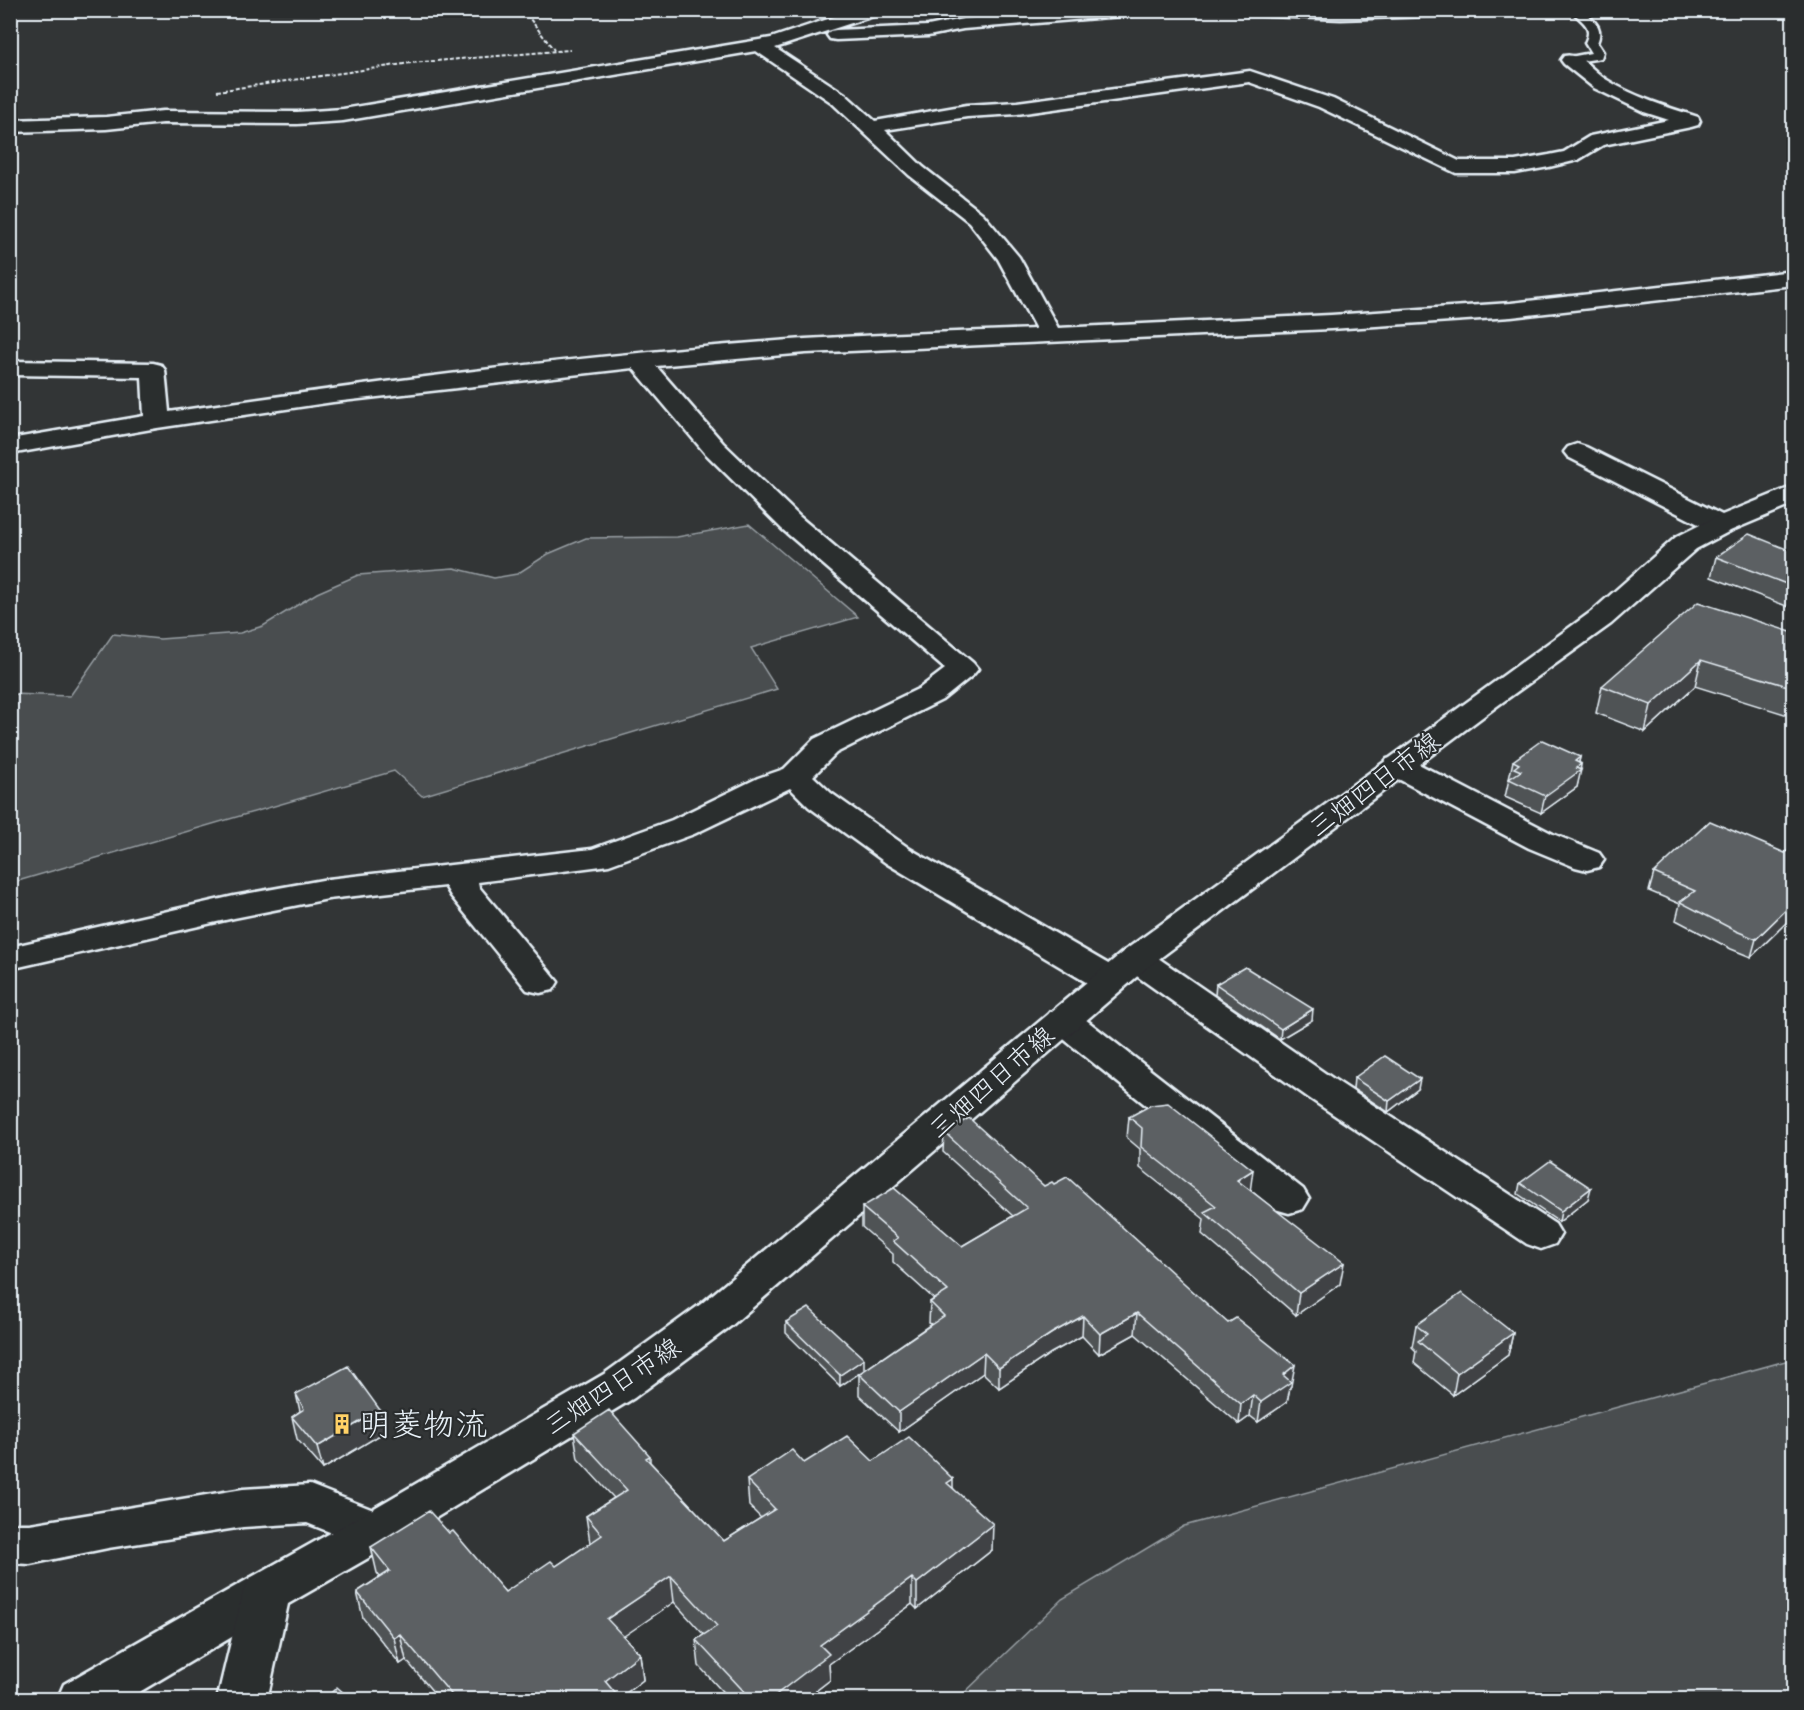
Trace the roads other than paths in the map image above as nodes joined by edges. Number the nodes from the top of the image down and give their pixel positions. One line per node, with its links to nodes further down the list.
1 (873, 10): 6 (street)
2 (1133, 10): 6 (street)
3 (1247, 10): 4 (street)
4 (1461, 10)
5 (1576, 10): 8 (lane)
6 (790, 38): 7 (street)
7 (760, 46): 9 (street); 11 (street)
8 (1570, 60): 11 (street)
9 (238, 118): 10 (street); 12 (street)
10 (10, 126)
11 (871, 127): 14 (street)
12 (10, 143)
13 (1794, 278): 14 (street)
14 (1050, 333): 15 (street)
15 (639, 360): 17 (street); 23 (street)
16 (10, 368): 17 (street)
17 (157, 421): 18 (street)
18 (10, 447)
19 (1577, 452): 21 (street)
20 (1794, 494): 21 (street, 三畑四日市線)
21 (1721, 525): 22 (street, 三畑四日市線)
22 (1398, 766): 24 (street); 27 (street, 三畑四日市線)
23 (795, 776): 25 (street); 27 (street)
24 (1587, 860)
25 (459, 874): 26 (street); 28 (street)
26 (10, 958)
27 (1122, 969): 29 (street, 三畑四日市線); 31 (street)
28 (540, 982)
29 (1063, 1020): 30 (street); 32 (street, 三畑四日市線)
30 (1289, 1199)
31 (1541, 1234)
32 (375, 1531): 33 (street); 34 (street, 三畑四日市線)
33 (10, 1543)
34 (267, 1592): 35 (street, 三畑四日市線); 36 (street)
35 (81, 1700)
36 (242, 1700)

